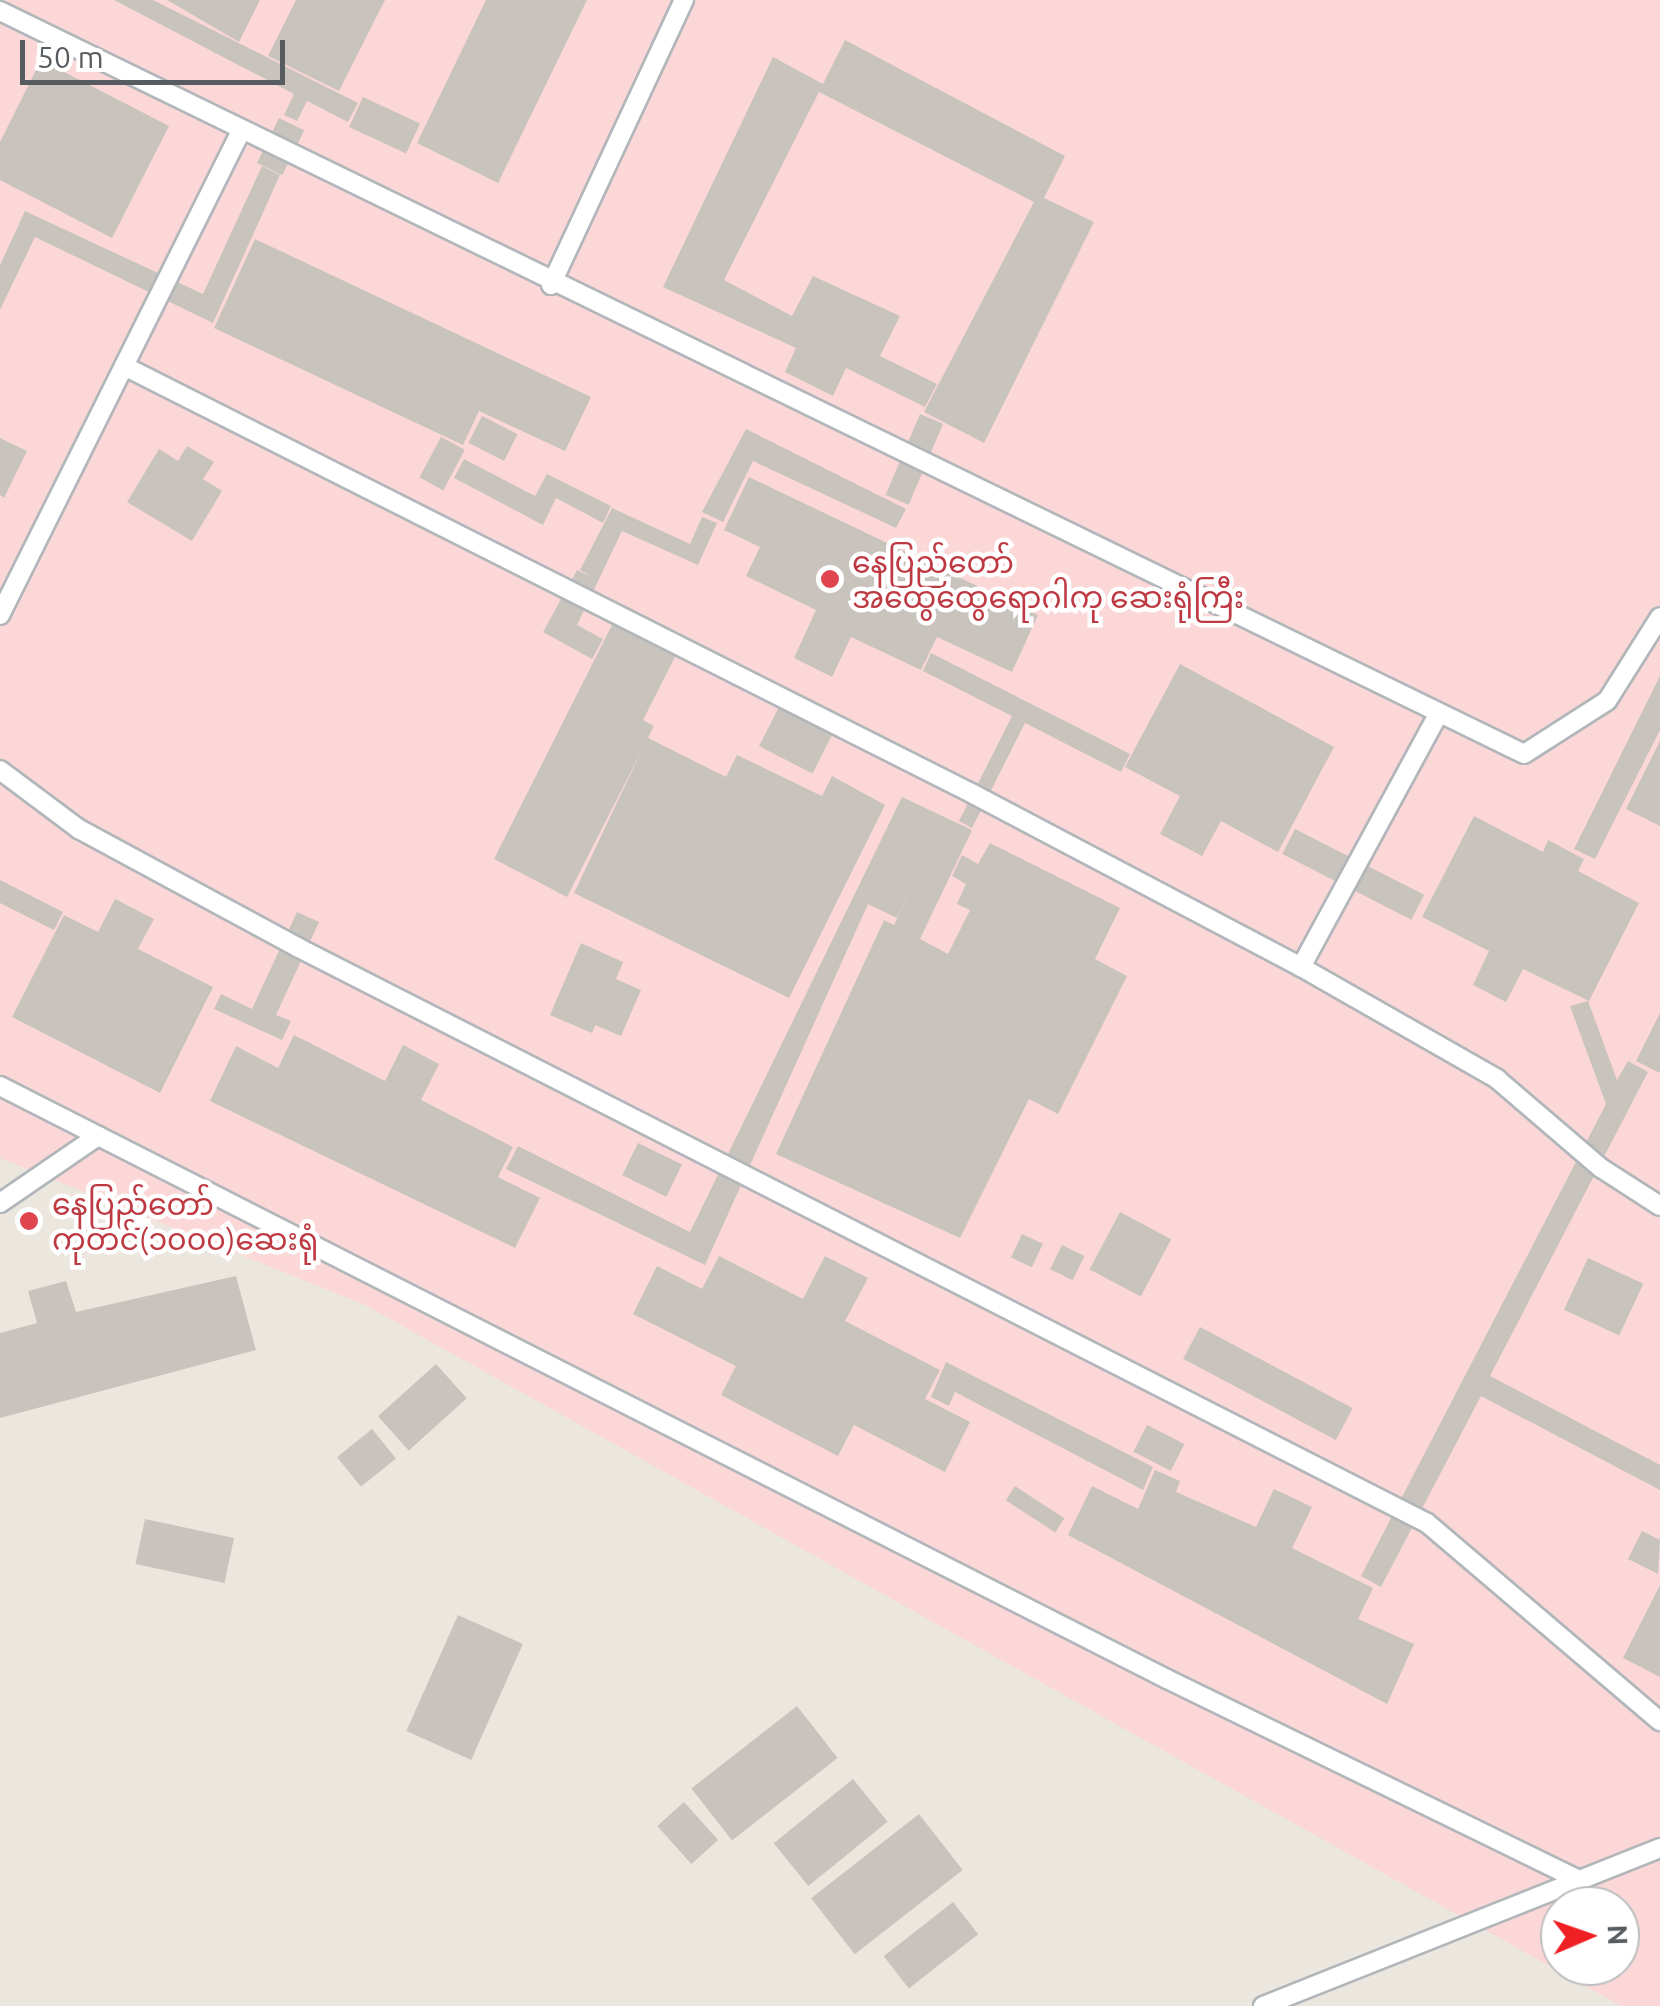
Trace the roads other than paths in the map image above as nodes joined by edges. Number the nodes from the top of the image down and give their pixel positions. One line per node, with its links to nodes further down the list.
1 (684, 0): 4 (lane)
2 (0, 11): 3 (lane)
3 (241, 131): 4 (lane); 5 (lane)
4 (551, 284): 8 (lane)
5 (124, 366): 6 (lane); 10 (lane)
6 (0, 614)
7 (1660, 616): 8 (lane)
8 (1438, 713): 10 (lane)
9 (0, 770): 15 (lane)
10 (1302, 967): 14 (lane)
11 (0, 1086): 12 (lane)
12 (98, 1136): 13 (lane); 17 (lane)
13 (0, 1203)
14 (1660, 1206)
15 (1660, 1721)
16 (1660, 1848): 17 (lane)
17 (1580, 1881): 18 (lane)
18 (1263, 2006)

